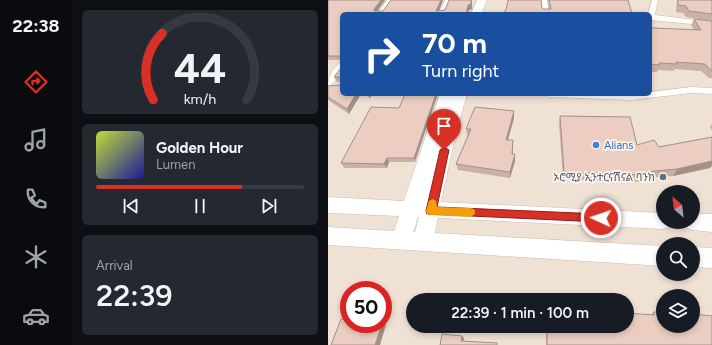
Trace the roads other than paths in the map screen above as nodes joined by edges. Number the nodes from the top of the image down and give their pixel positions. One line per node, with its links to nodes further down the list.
1 (390, 0): 7 (street)
2 (448, 0): 8 (street)
3 (482, 0): 9 (main road)
4 (492, 0): 10 (main road)
5 (544, 0): 11 (street)
6 (655, 0): 12 (street)
7 (381, 12)
8 (441, 12)
9 (477, 12)
10 (488, 12)
11 (546, 12)
12 (652, 12)
13 (652, 18): 14 (street)
14 (712, 24)
15 (340, 68): 16 (street)
16 (330, 85)
17 (712, 90): 18 (street)
18 (652, 95)
19 (446, 96): 24 (main road)
20 (459, 96): 25 (main road)
21 (604, 96): 22 (street)
22 (640, 96)
23 (328, 205): 24 (main road)
24 (410, 209): 25 (main road); 30 (main road)
25 (431, 211): 26 (main road); 31 (main road)
26 (656, 221)
27 (700, 222): 28 (main road)
28 (712, 223)
29 (328, 236): 30 (main road)
30 (401, 240): 31 (main road)
31 (423, 241): 32 (main road)
32 (656, 256)
33 (700, 257): 34 (main road)
34 (712, 258)

